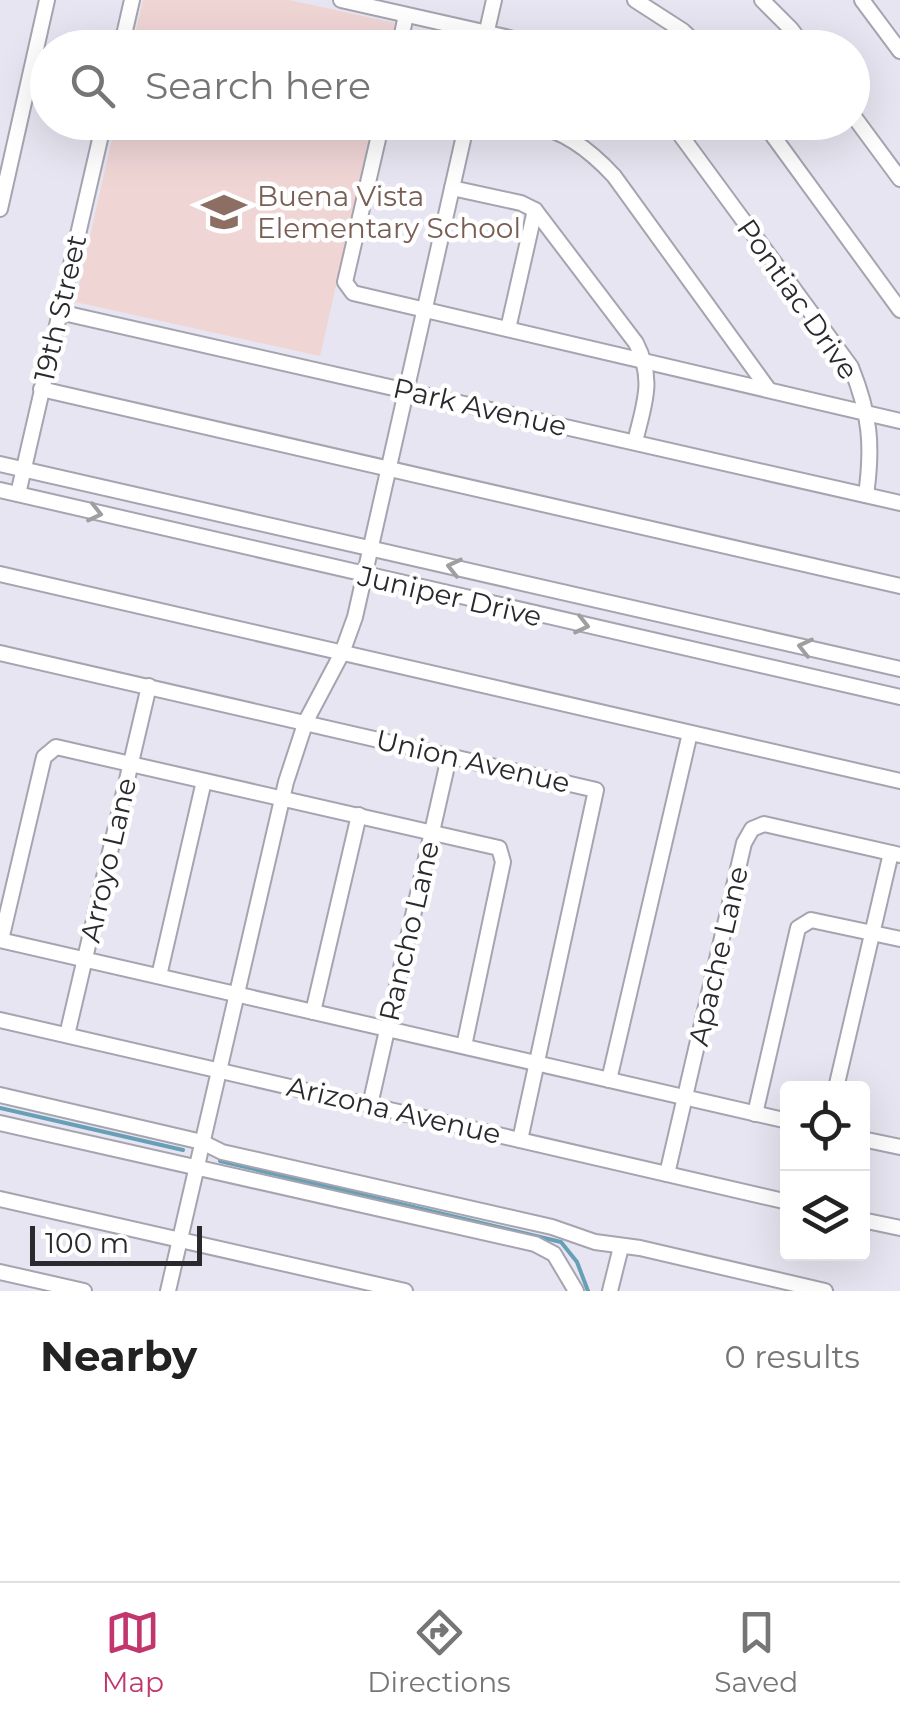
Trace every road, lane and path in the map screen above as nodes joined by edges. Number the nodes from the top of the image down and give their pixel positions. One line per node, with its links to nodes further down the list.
1 (47, 0): 9 (street)
2 (132, 0): 10 (street)
3 (342, 0): 8 (street)
4 (494, 0): 13 (street)
5 (635, 0): 14 (street)
6 (762, 0): 15 (street)
7 (862, 0): 16 (street)
8 (406, 14): 11 (street); 12 (street)
9 (40, 30)
10 (125, 30)
11 (403, 30)
12 (455, 30)
13 (487, 30)
14 (681, 30)
15 (792, 30)
16 (900, 51)
17 (30, 76): 27 (street)
18 (870, 139): 25 (street)
19 (100, 140): 31 (street, 19th Street)
20 (378, 140): 29 (street)
21 (463, 140): 26 (street)
22 (574, 140): 36 (street)
23 (684, 140): 37 (street, Pontiac Drive)
24 (776, 140): 30 (street)
25 (900, 180)
26 (452, 188): 28 (street); 29 (street)
27 (0, 209)
28 (535, 210): 32 (street); 33 (street)
29 (424, 310): 32 (street); 35 (street)
30 (900, 310)
31 (59, 312): 34 (street, 19th Street); 35 (street, Park Avenue)
32 (508, 330): 33 (street)
33 (645, 361): 36 (street); 39 (street)
34 (41, 389): 41 (street, 19th Street); 42 (street)
35 (406, 390): 39 (street, Park Avenue); 42 (street)
36 (769, 390): 37 (street)
37 (868, 414): 38 (street); 45 (street, Pontiac Drive)
38 (900, 421)
39 (635, 442): 45 (street, Park Avenue)
40 (0, 464): 41 (street, Juniper Drive)
41 (22, 469): 44 (street, 19th Street); 47 (street, Juniper Drive)
42 (389, 469): 47 (street); 50 (street)
43 (0, 490): 44 (street, Juniper Drive)
44 (18, 494): 49 (street, Juniper Drive, one-way to 49)
45 (866, 495): 46 (street, Park Avenue)
46 (900, 503)
47 (371, 548): 49 (street); 51 (street, Juniper Drive, one-way to 47)
48 (0, 574): 54 (street)
49 (365, 576): 52 (street, Juniper Drive, one-way to 52); 54 (street)
50 (900, 586)
51 (703, 624): 52 (street); 55 (street, Juniper Drive, one-way to 51)
52 (696, 651): 57 (street, Juniper Drive)
53 (0, 653): 56 (street, Union Avenue)
54 (342, 654): 58 (street); 59 (street)
55 (900, 669)
56 (149, 686): 58 (street, Union Avenue); 61 (street, Arroyo Lane)
57 (900, 697)
58 (306, 722): 60 (street, Union Avenue); 64 (street)
59 (690, 733): 63 (street); 81 (street)
60 (449, 756): 66 (street, Rancho Lane); 79 (street, Union Avenue)
61 (130, 764): 62 (street); 70 (street); 71 (street, Arroyo Lane)
62 (204, 781): 64 (street); 72 (street)
63 (900, 781)
64 (282, 798): 65 (street); 73 (street)
65 (359, 815): 66 (street); 74 (street)
66 (432, 832): 76 (street, Rancho Lane); 78 (street)
67 (896, 854): 68 (street); 84 (street, Apache Lane)
68 (872, 932): 69 (street); 82 (street); 86 (street)
69 (900, 939)
70 (0, 940): 71 (street)
71 (85, 958): 72 (street); 77 (street, Arroyo Lane)
72 (159, 976): 73 (street)
73 (237, 994): 74 (street); 80 (street)
74 (313, 1012): 76 (street)
75 (0, 1020): 77 (street, Arizona Avenue)
76 (387, 1029): 78 (street); 85 (street, Rancho Lane)
77 (67, 1035): 80 (street, Arizona Avenue)
78 (464, 1046): 79 (street)
79 (537, 1063): 81 (street); 89 (street, Union Avenue)
80 (220, 1068): 85 (street, Arizona Avenue); 91 (street)
81 (610, 1080): 84 (street)
82 (838, 1081)
83 (0, 1095): 91 (street)
84 (685, 1097): 86 (street); 94 (street, Apache Lane)
85 (370, 1105): 89 (street, Arizona Avenue)
86 (755, 1114): 87 (street)
87 (780, 1120)
88 (0, 1123): 93 (street)
89 (520, 1140): 94 (street, Arizona Avenue)
90 (870, 1140): 92 (street)
91 (202, 1142): 93 (street); 100 (street)
92 (899, 1143)
93 (196, 1168): 99 (street); 105 (street)
94 (667, 1174): 96 (street, Arizona Avenue)
95 (0, 1199): 99 (street)
96 (780, 1200)
97 (870, 1222): 98 (street)
98 (900, 1228)
99 (180, 1239): 103 (street); 104 (street)
100 (622, 1247): 106 (street); 107 (street)
101 (0, 1272): 102 (street)
102 (84, 1291)
103 (168, 1291)
104 (405, 1291)
105 (576, 1291)
106 (610, 1291)
107 (824, 1291)

